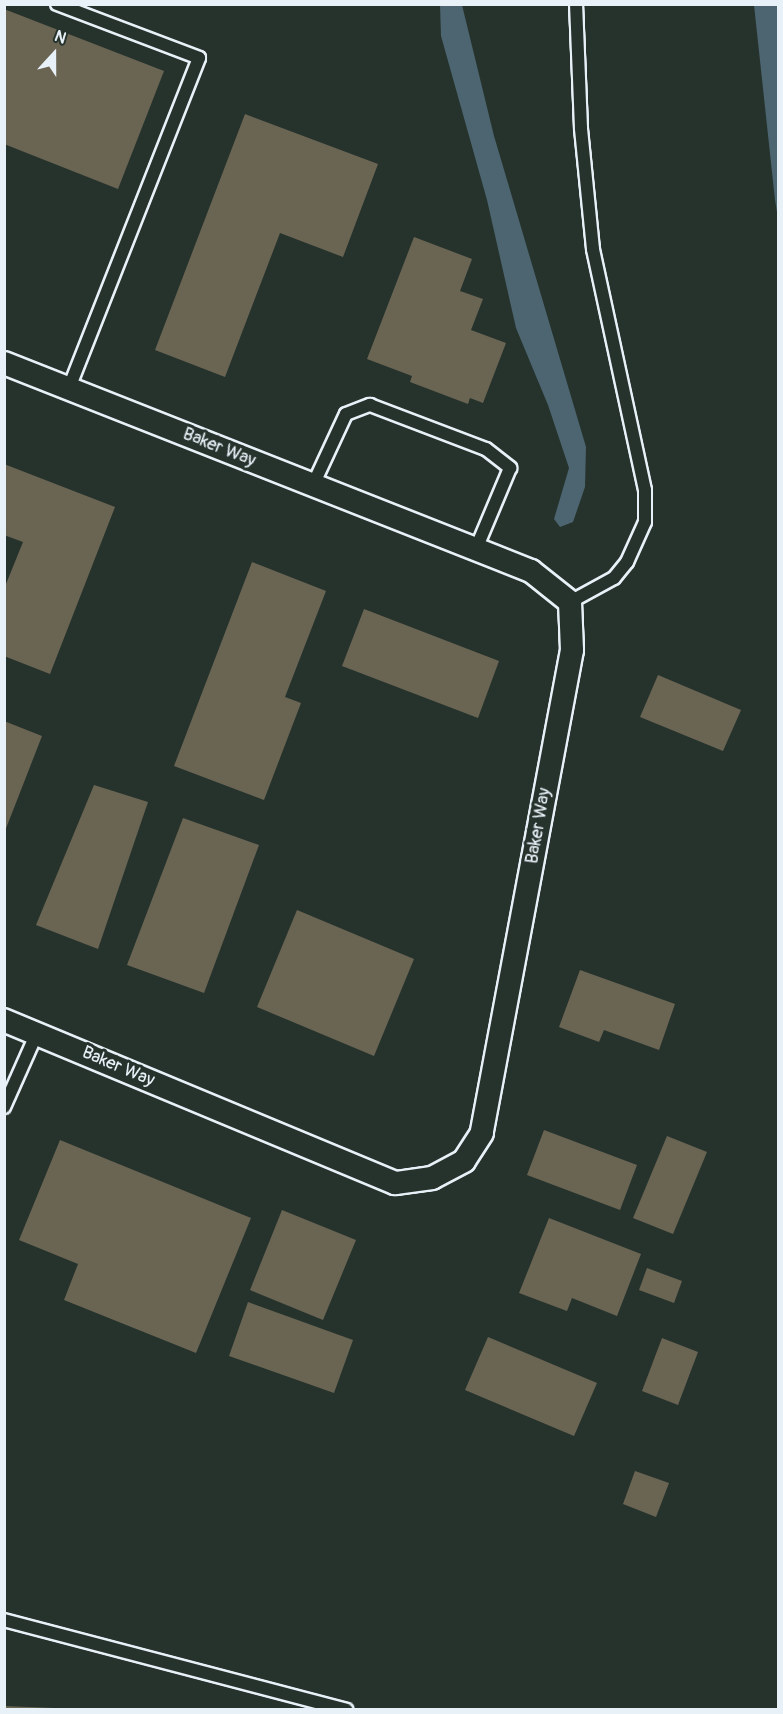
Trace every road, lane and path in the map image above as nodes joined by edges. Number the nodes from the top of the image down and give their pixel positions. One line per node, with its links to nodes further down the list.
1 (57, 4): 4 (lane)
2 (576, 4): 7 (lane)
3 (4, 363): 4 (street, Baker Way)
4 (69, 388): 5 (street, Baker Way)
5 (313, 485): 6 (street, Baker Way); 6 (lane)
6 (476, 549): 7 (street, Baker Way)
7 (570, 602): 9 (street, Baker Way)
8 (4, 1020): 9 (street, Baker Way)
9 (37, 1034): 10 (lane)
10 (4, 1107)
11 (4, 1620): 12 (lane)
12 (346, 1710)

